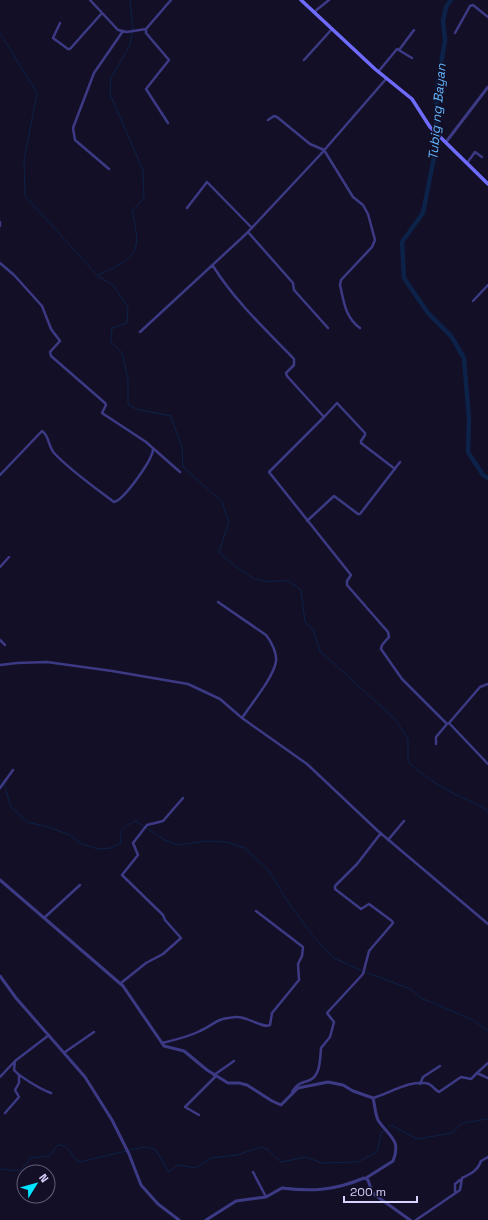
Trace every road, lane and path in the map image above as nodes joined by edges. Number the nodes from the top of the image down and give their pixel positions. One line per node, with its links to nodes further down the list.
1 (90, 0): 6 (street)
2 (171, 0): 9 (street)
3 (301, 0): 5 (main road)
4 (329, 0): 5 (street)
5 (313, 12): 10 (main road)
6 (102, 13): 8 (street); 12 (street)
7 (488, 17): 13 (street)
8 (60, 23)
9 (146, 29): 12 (street); 21 (street)
10 (332, 29): 16 (street); 17 (main road)
11 (414, 30): 14 (street)
12 (123, 31): 26 (street)
13 (455, 33)
14 (399, 50): 15 (street); 17 (street)
15 (412, 58)
16 (304, 60)
17 (378, 72): 18 (main road)
18 (386, 79): 22 (main road); 23 (street)
19 (488, 87): 22 (street)
20 (268, 120): 23 (street)
21 (168, 123)
22 (446, 142): 25 (main road)
23 (324, 150): 31 (street); 38 (street)
24 (482, 157): 25 (street)
25 (466, 163): 27 (main road)
26 (109, 169)
27 (488, 184)
28 (187, 208): 31 (street)
29 (0, 222): 30 (street)
30 (0, 226)
31 (252, 228): 32 (street)
32 (248, 232): 34 (street); 37 (street)
33 (0, 263): 41 (street)
34 (212, 266): 39 (street); 40 (street)
35 (488, 285): 36 (street)
36 (473, 301)
37 (328, 328)
38 (360, 328)
39 (140, 332)
40 (324, 417): 43 (street); 46 (street)
41 (152, 448): 44 (street); 45 (street)
42 (400, 462): 43 (street)
43 (395, 469): 46 (street)
44 (180, 472)
45 (0, 475)
46 (307, 521): 55 (street)
47 (9, 557): 48 (street)
48 (0, 567)
49 (218, 602): 54 (street)
50 (0, 640): 51 (street)
51 (5, 645)
52 (0, 665): 54 (street)
53 (488, 684): 55 (street)
54 (242, 718): 62 (street)
55 (448, 723): 56 (street); 57 (street)
56 (436, 744)
57 (488, 764)
58 (13, 770): 59 (street)
59 (0, 788)
60 (183, 798): 70 (street)
61 (404, 821): 63 (street)
62 (381, 834): 63 (street); 86 (street)
63 (388, 840): 68 (street)
64 (0, 880): 67 (street)
65 (80, 885): 67 (street)
66 (256, 911): 73 (street)
67 (43, 918): 70 (street)
68 (488, 924)
69 (0, 976): 72 (street)
70 (120, 983): 73 (street)
71 (94, 1032): 74 (street)
72 (49, 1035): 74 (street); 75 (street)
73 (162, 1043): 81 (street)
74 (65, 1052): 94 (street)
75 (15, 1061): 80 (street); 82 (street)
76 (234, 1061): 81 (street)
77 (488, 1063): 79 (street)
78 (440, 1066): 84 (street)
79 (477, 1073): 83 (street); 84 (street)
80 (19, 1074): 85 (street); 88 (street)
81 (215, 1076): 86 (street); 89 (street)
82 (0, 1077)
83 (488, 1078)
84 (420, 1084): 87 (street)
85 (51, 1093)
86 (291, 1094): 87 (street)
87 (373, 1098): 92 (street)
88 (4, 1113)
89 (199, 1115)
90 (488, 1157): 97 (street)
91 (253, 1172): 93 (street)
92 (366, 1178): 93 (street); 96 (street)
93 (266, 1197): 95 (street)
94 (179, 1220)
95 (206, 1220)
96 (410, 1220)
97 (416, 1220)

